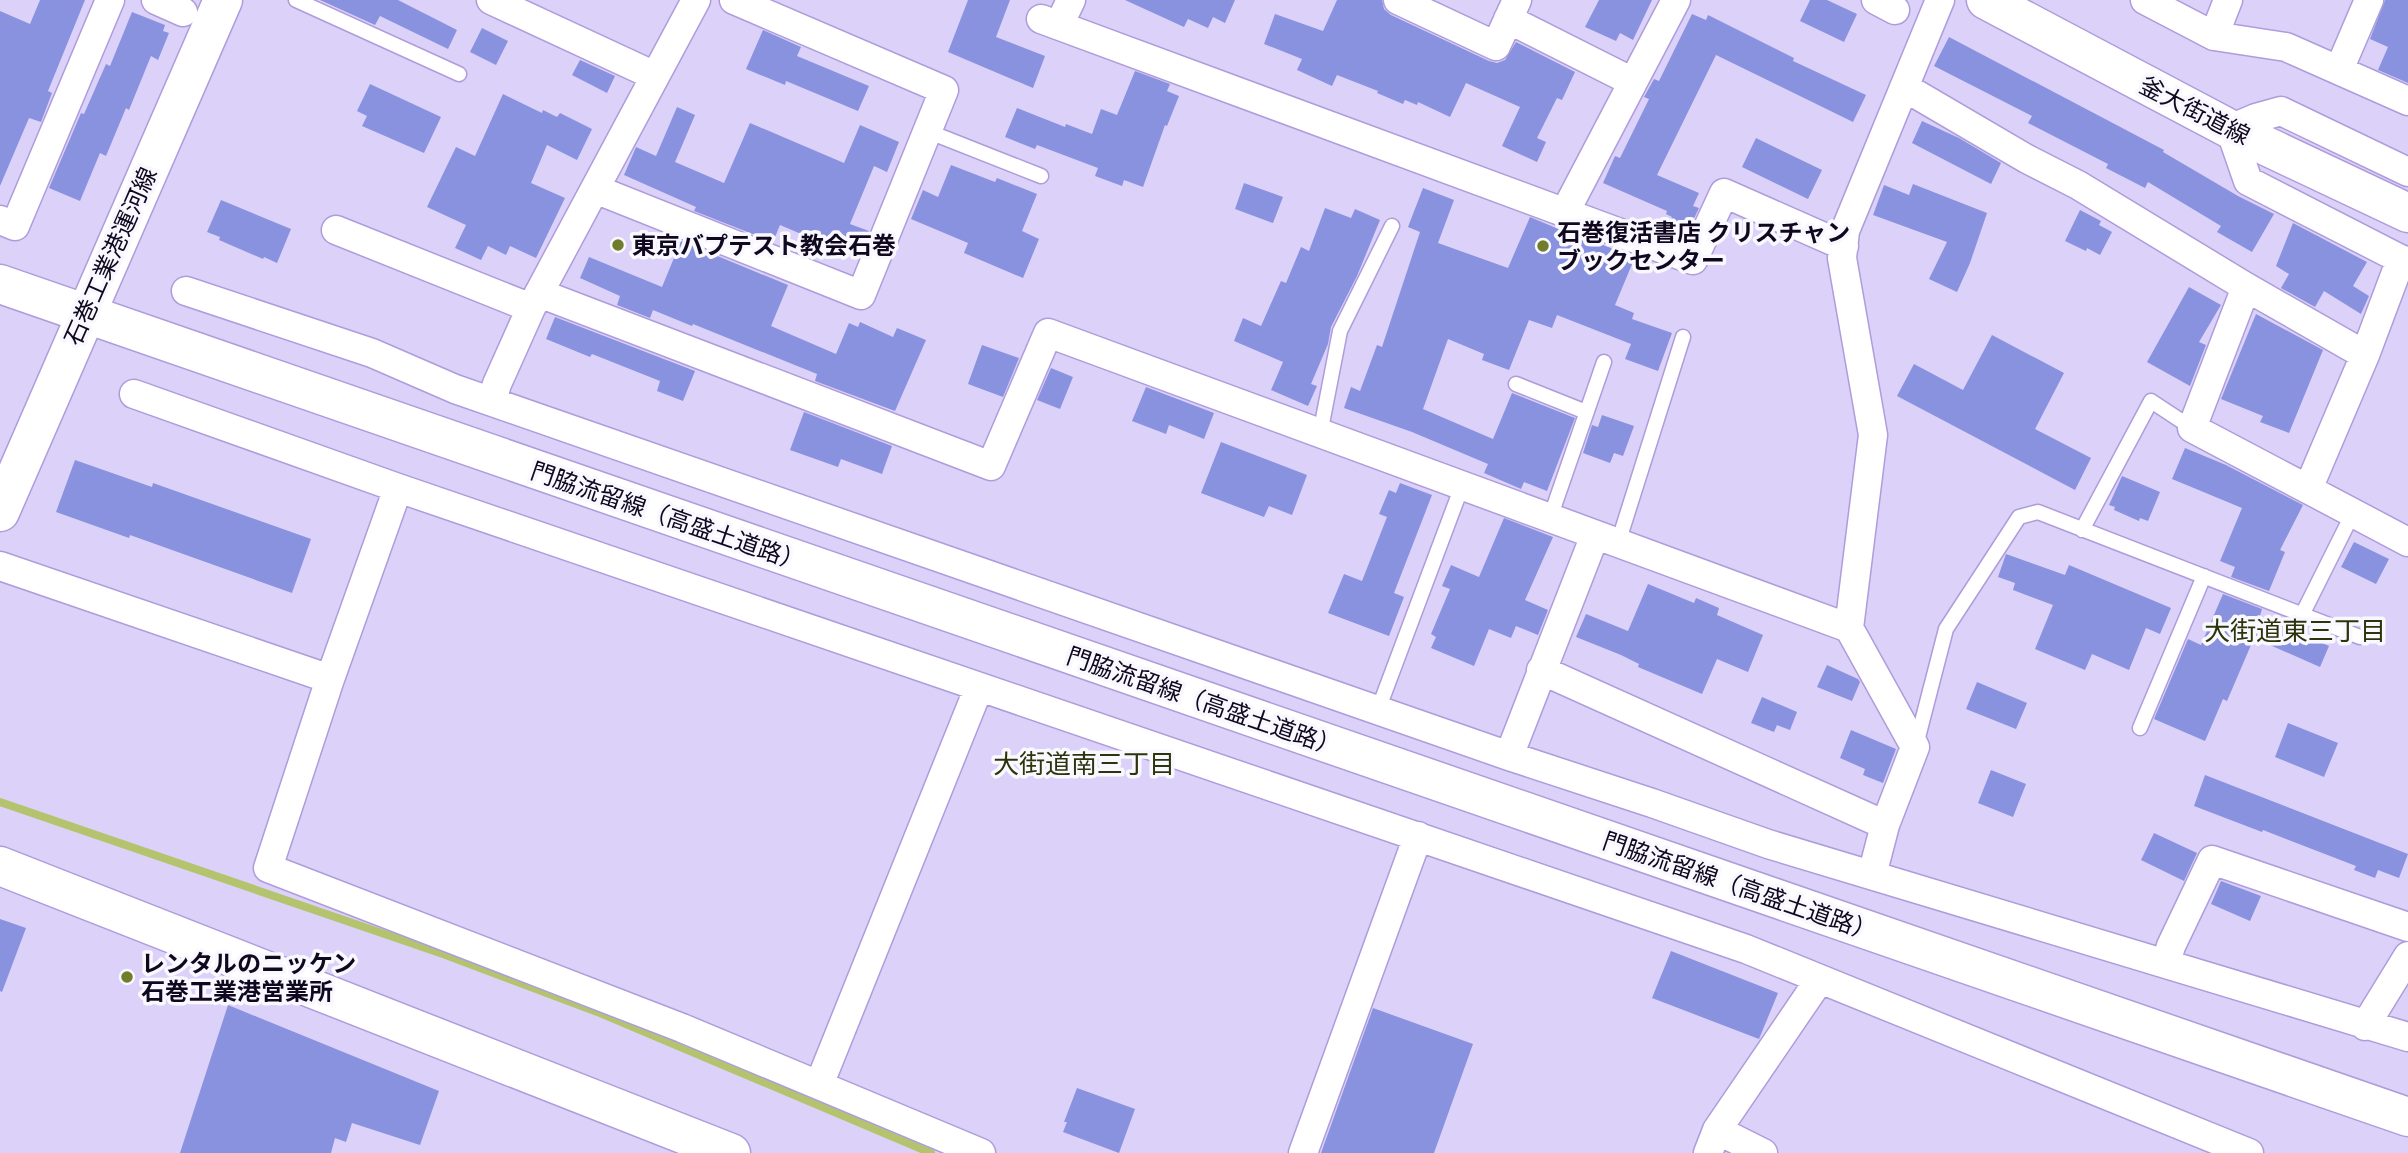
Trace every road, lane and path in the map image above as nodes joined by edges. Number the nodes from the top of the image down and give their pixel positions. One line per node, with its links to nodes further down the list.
1 (110, 0): 32 (street)
2 (156, 0): 17 (street)
3 (223, 0): 41 (main road, 石巻工業港運河線)
4 (296, 0): 20 (lane)
5 (491, 0): 21 (street)
6 (696, 0): 21 (street)
7 (734, 0): 26 (street)
8 (1071, 0): 30 (street)
9 (1398, 0): 16 (street)
10 (1676, 0): 22 (street)
11 (1940, 0): 23 (street)
12 (1986, 0): 25 (main road, 釜大街道線)
13 (2145, 0): 18 (street)
14 (2228, 0): 18 (street)
15 (2369, 0): 19 (street)
16 (1513, 10): 22 (street)
17 (183, 12)
18 (2214, 36): 19 (street)
19 (2339, 71): 24 (street)
20 (459, 74)
21 (655, 76): 29 (street)
22 (1633, 82): 30 (street)
23 (1904, 87): 35 (street); 38 (street)
24 (2408, 101)
25 (2230, 129): 27 (street); 31 (main road, 釜大街道線); 36 (street)
26 (927, 131): 28 (lane); 29 (street)
27 (2408, 172)
28 (1041, 176)
29 (595, 189): 40 (street)
30 (1565, 212): 35 (street)
31 (2408, 213)
32 (0, 220)
33 (1392, 226): 50 (lane)
34 (336, 230): 40 (street)
35 (1844, 246): 63 (street)
36 (2404, 261): 43 (street)
37 (0, 284): 41 (main road, 門脇流留線（高盛土道路）)
38 (2246, 287): 43 (street); 49 (street)
39 (186, 291): 47 (street)
40 (535, 301): 47 (street); 50 (street)
41 (84, 314): 54 (main road, 石巻工業港運河線); 83 (main road, 門脇流留線（高盛土道路）)
42 (1683, 337): 58 (lane)
43 (2365, 355): 53 (street)
44 (1604, 362): 48 (lane)
45 (1516, 384): 48 (lane)
46 (134, 394): 52 (street)
47 (492, 401): 68 (street)
48 (1587, 412): 56 (lane)
49 (2193, 428): 53 (street); 57 (lane)
50 (1320, 434): 51 (street)
51 (1462, 486): 56 (street); 68 (lane)
52 (398, 488): 66 (street); 67 (street)
53 (2308, 489): 55 (street)
54 (0, 512)
55 (2353, 513): 59 (street); 62 (lane)
56 (1550, 518): 58 (street)
57 (2082, 530): 61 (lane); 70 (lane)
58 (1606, 539): 63 (street); 65 (street)
59 (2408, 542)
60 (0, 566): 66 (street)
61 (2204, 576): 62 (lane); 69 (lane)
62 (2302, 615): 64 (lane)
63 (1849, 628): 70 (street)
64 (2360, 637)
65 (1541, 670): 71 (street); 72 (street)
66 (330, 679): 82 (street)
67 (979, 687): 73 (street); 82 (street)
68 (1378, 710): 71 (street)
69 (2140, 728)
70 (1915, 747): 72 (street)
71 (1509, 756): 75 (street)
72 (1885, 825): 75 (street)
73 (1418, 836): 79 (street); 87 (street)
74 (0, 866): 85 (main road)
75 (1872, 875): 78 (street)
76 (2408, 927): 78 (street)
77 (2408, 956): 80 (street)
78 (2166, 962): 80 (street)
79 (1820, 979): 84 (street); 89 (street)
80 (2365, 1026): 81 (street)
81 (2408, 1037)
82 (819, 1085): 86 (street)
83 (2408, 1117)
84 (1712, 1142): 88 (street)
85 (731, 1153)
86 (981, 1153)
87 (1303, 1153)
88 (1763, 1153)
89 (2249, 1153)

